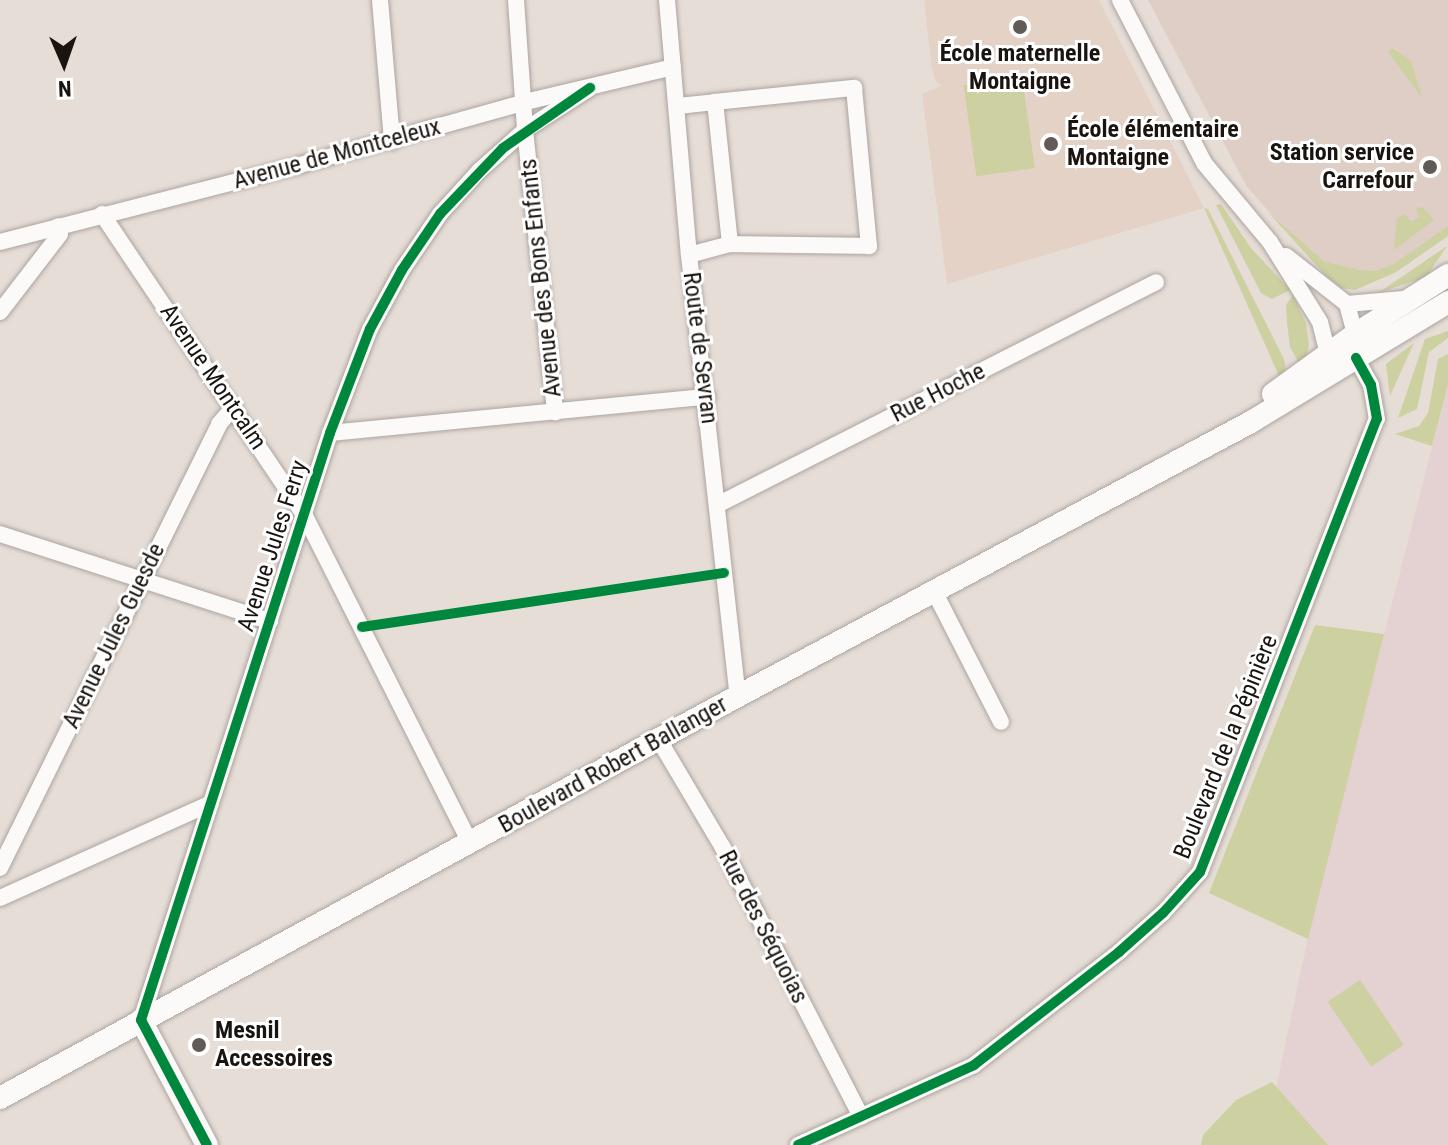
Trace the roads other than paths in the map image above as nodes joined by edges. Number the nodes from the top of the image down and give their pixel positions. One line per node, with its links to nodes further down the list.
1 (380, 0): 11 (street)
2 (516, 0): 7 (street, Avenue des Bons Enfants)
3 (667, 0): 5 (street, Route de Sevran)
4 (1120, 0): 15 (street)
5 (673, 67): 6 (street, Avenue de Montceleux); 9 (street, Route de Sevran)
6 (590, 88): 7 (street, Avenue de Montceleux); 10 (street, Avenue Jules Ferry)
7 (525, 102): 10 (street, Avenue des Bons Enfants); 11 (street, Avenue de Montceleux)
8 (715, 102): 9 (street); 16 (street); 16 (street)
9 (678, 106): 17 (street, Route de Sevran)
10 (525, 130): 29 (street, Avenue des Bons Enfants); 30 (street, Avenue Jules Ferry)
11 (392, 141): 12 (street, Avenue de Montceleux)
12 (102, 214): 13 (street, Avenue de Montceleux); 28 (street, Avenue Montcalm)
13 (58, 226): 14 (street, Avenue de Montceleux); 23 (street)
14 (0, 242)
15 (1270, 242): 22 (street); 25 (street)
16 (730, 244): 17 (street)
17 (689, 255): 27 (street, Route de Sevran)
18 (1448, 275): 20 (main road, Boulevard Robert Ballanger)
19 (1156, 282): 32 (street, Rue Hoche)
20 (1414, 297): 22 (street); 24 (main road, Boulevard Robert Ballanger)
21 (1448, 302): 26 (main road, Boulevard Robert Ballanger)
22 (1347, 304): 24 (street)
23 (0, 312)
24 (1357, 333): 25 (main road, Boulevard Robert Ballanger); 26 (street)
25 (1328, 355): 26 (street); 31 (main road, Boulevard Robert Ballanger)
26 (1356, 358): 31 (main road, Boulevard Robert Ballanger); 47 (street, Boulevard de la Pépinière)
27 (707, 397): 29 (street); 32 (street, Route de Sevran)
28 (234, 407): 33 (street, Avenue Montcalm); 35 (street, Avenue Jules Guesde)
29 (555, 412): 30 (street)
30 (330, 433): 33 (street, Avenue Jules Ferry)
31 (1226, 433): 36 (main road, Boulevard Robert Ballanger)
32 (719, 504): 38 (street, Route de Sevran)
33 (305, 516): 37 (street, Avenue Jules Ferry); 42 (street, Avenue Montcalm)
34 (0, 534): 35 (street)
35 (141, 581): 37 (street); 43 (street, Avenue Jules Guesde)
36 (934, 591): 38 (main road, Boulevard Robert Ballanger); 39 (street)
37 (270, 621): 41 (street, Avenue Jules Ferry)
38 (738, 696): 40 (main road, Boulevard Robert Ballanger)
39 (1001, 722)
40 (659, 740): 42 (main road, Boulevard Robert Ballanger); 47 (street, Rue des Séquoias)
41 (211, 803): 44 (street); 45 (street, Avenue Jules Ferry)
42 (470, 842): 45 (main road, Boulevard Robert Ballanger)
43 (0, 868)
44 (0, 898)
45 (141, 1020): 46 (main road, Boulevard Robert Ballanger); 48 (main road)
46 (0, 1098)
47 (861, 1117): 49 (street, Boulevard de la Pépinière)
48 (207, 1145)
49 (798, 1145)

